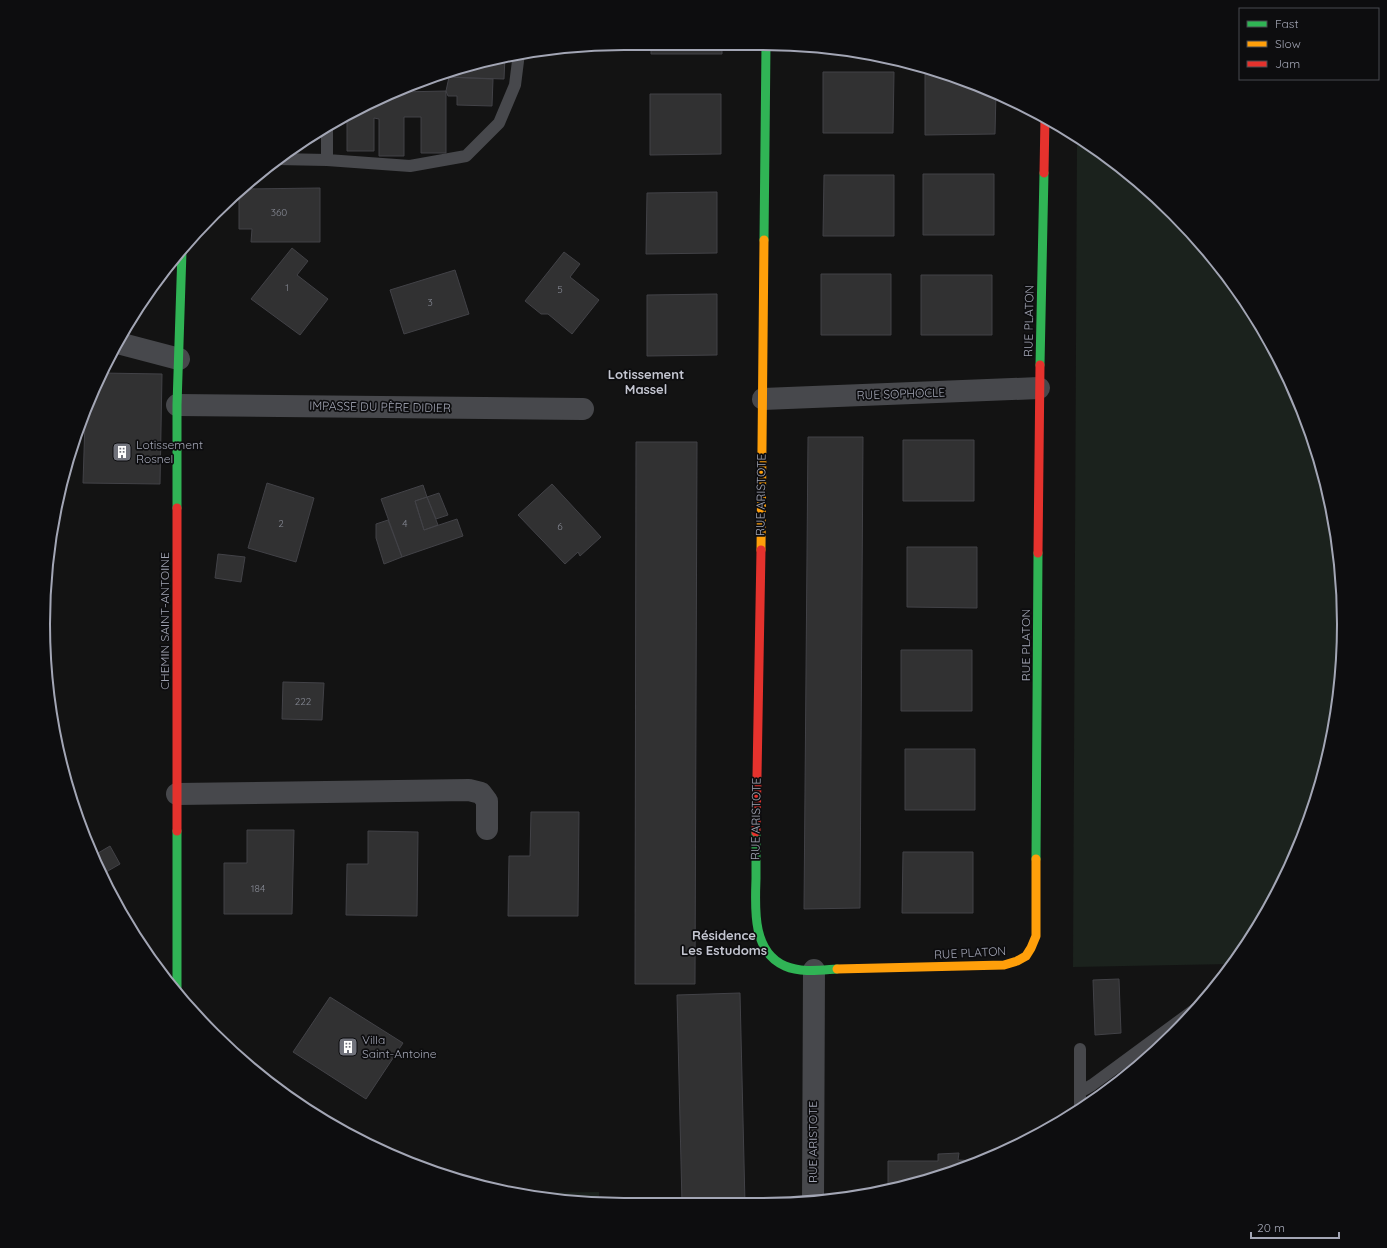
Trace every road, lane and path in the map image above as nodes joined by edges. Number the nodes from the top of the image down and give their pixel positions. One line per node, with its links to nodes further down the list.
1 (766, 50): 11 (street, RUE ARISTOTE)
2 (518, 60): 6 (lane)
3 (1045, 124): 10 (street, RUE PLATON)
4 (327, 133): 6 (lane)
5 (288, 159): 6 (lane)
6 (327, 160)
7 (182, 259): 9 (street, CHEMIN SAINT-ANTOINE)
8 (123, 344): 9 (street)
9 (179, 358): 12 (street, CHEMIN SAINT-ANTOINE)
10 (1039, 388): 11 (street, RUE SOPHOCLE); 16 (street, RUE PLATON)
11 (763, 399): 16 (street, RUE ARISTOTE)
12 (177, 405): 13 (street, IMPASSE DU PÈRE DIDIER); 14 (street, CHEMIN SAINT-ANTOINE)
13 (583, 409)
14 (176, 794): 15 (street); 17 (street, CHEMIN SAINT-ANTOINE)
15 (487, 829)
16 (814, 970): 22 (street, RUE ARISTOTE)
17 (175, 981)
18 (1174, 1025): 20 (lane)
19 (1080, 1049): 20 (lane)
20 (1080, 1092): 21 (lane)
21 (1080, 1102)
22 (813, 1196)

